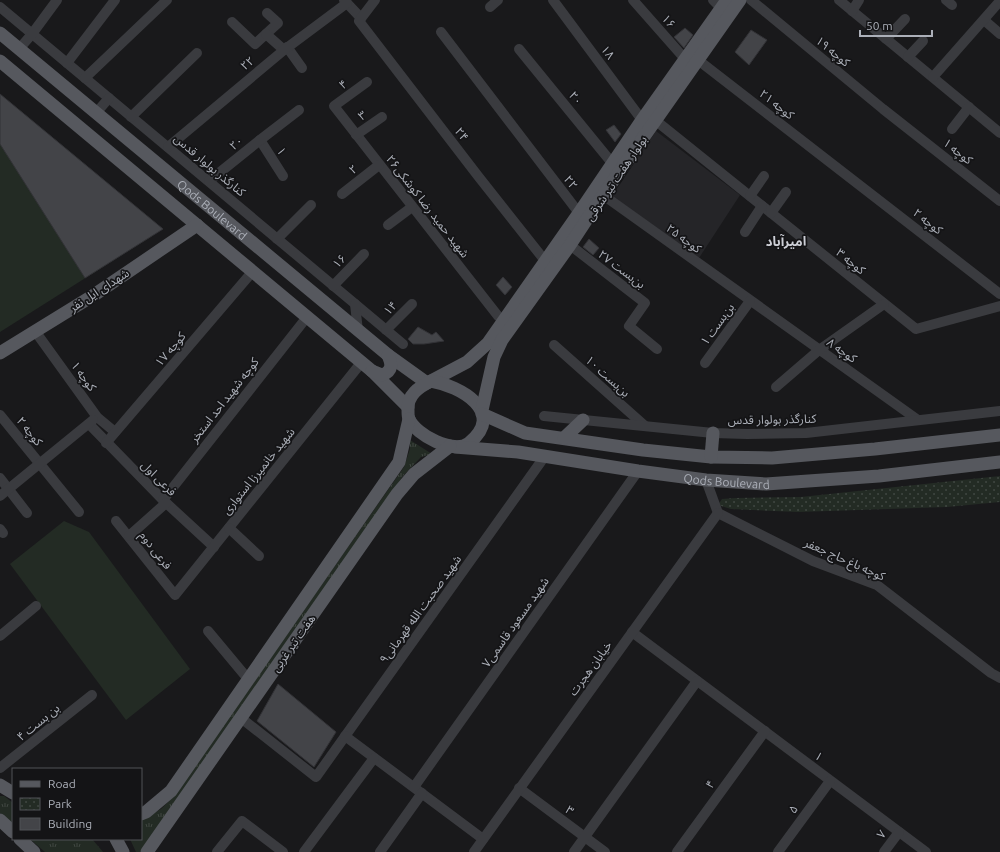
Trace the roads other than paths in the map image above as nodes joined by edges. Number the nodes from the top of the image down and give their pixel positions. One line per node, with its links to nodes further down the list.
1 (57, 0): 25 (street)
2 (115, 0): 37 (street)
3 (167, 0): 40 (street)
4 (374, 0): 19 (street)
5 (498, 0): 16 (street)
6 (553, 0): 49 (street, ۱۸)
7 (633, 0): 35 (street, ۱۶)
8 (740, 0): 35 (main road, بولوار هفت تیر شرقی)
9 (751, 0): 51 (street, کوچه ۱۹)
10 (839, 0): 17 (street)
11 (860, 0): 17 (street)
12 (345, 2): 19 (street, ۲۴); 31 (street, ۲۲)
13 (1000, 2): 21 (street)
14 (720, 3): 35 (main road, بولوار هفت تیر شرقی)
15 (0, 7): 25 (street, کنارگذر بولوار قدس)
16 (490, 7)
17 (852, 11): 28 (street)
18 (267, 13): 26 (street)
19 (360, 19): 80 (street, ۲۴)
20 (905, 19): 28 (street)
21 (984, 20): 27 (street); 39 (street)
22 (232, 22): 26 (street)
23 (441, 32): 72 (street, ۲۲)
24 (0, 33): 30 (main road, Qods Boulevard)
25 (32, 34): 30 (street); 37 (street, کنارگذر بولوار قدس)
26 (266, 34): 31 (street)
27 (1000, 34)
28 (886, 39): 34 (street)
29 (922, 41): 34 (street)
30 (19, 48): 46 (main road, Qods Boulevard)
31 (285, 49): 38 (street); 57 (street, ۲۲)
32 (519, 49): 58 (street, ۲۰)
33 (197, 53): 47 (street)
34 (908, 57): 39 (street)
35 (691, 59): 49 (main road, بولوار هفت تیر شرقی); 50 (main road, بولوار هفت تیر شرقی); 60 (street, کوچه ۲۱)
36 (0, 62): 74 (main road, Qods Boulevard)
37 (67, 63): 40 (street, کنارگذر بولوار قدس)
38 (302, 68)
39 (932, 77): 44 (street)
40 (85, 78): 42 (street, کنارگذر بولوار قدس)
41 (367, 82): 43 (street, ۴)
42 (109, 98): 46 (street); 47 (street, کنارگذر بولوار قدس)
43 (334, 106): 54 (street, شهید حمید رضا کوشکی۲۶)
44 (969, 107): 52 (street); 53 (street)
45 (299, 110): 55 (street, ۲۰)
46 (96, 113): 93 (main road, Qods Boulevard)
47 (131, 117): 57 (street, کنارگذر بولوار قدس)
48 (382, 117): 54 (street, ۳)
49 (642, 120): 56 (main road, بولوار هفت تیر شرقی)
50 (655, 120): 56 (main road, بولوار هفت تیر شرقی); 67 (street, کوچه ۳)
51 (899, 122): 68 (street, کوچه ۱)
52 (952, 129)
53 (999, 129)
54 (356, 135): 59 (street, شهید حمید رضا کوشکی۲۶)
55 (260, 140): 61 (street, ۱); 63 (street, ۲۰)
56 (633, 143): 58 (main road, بولوار هفت تیر شرقی); 66 (main road, بولوار هفت تیر شرقی)
57 (168, 147): 63 (street, کنارگذر بولوار قدس)
58 (612, 163): 72 (main road, بولوار هفت تیر شرقی)
59 (379, 165): 65 (street, ۲); 71 (street, شهید حمید رضا کوشکی۲۶)
60 (840, 169): 83 (street, کوچه ۲)
61 (283, 176)
62 (764, 176): 67 (street)
63 (209, 182): 77 (street, کنارگذر بولوار قدس)
64 (786, 192): 73 (street)
65 (342, 194)
66 (603, 195): 78 (main road, بولوار هفت تیر شرقی); 84 (street, کوچه ۲۵)
67 (750, 196): 70 (street, کوچه ۳)
68 (1000, 201)
69 (311, 205): 77 (street)
70 (762, 206): 73 (street, کوچه ۳); 76 (street)
71 (412, 207): 75 (street); 90 (street, شهید حمید رضا کوشکی۲۶)
72 (579, 213): 80 (main road, بولوار هفت تیر شرقی)
73 (771, 213): 87 (street, کوچه ۳)
74 (197, 225): 81 (main road, Qods Boulevard); 92 (main road, شهدای ایل نفر)
75 (388, 225)
76 (745, 232)
77 (277, 239): 82 (street, کنارگذر بولوار قدس)
78 (570, 245): 96 (street, بن‌بست ۲۷); 105 (main road, بولوار هفت تیر شرقی)
79 (364, 254): 82 (street, ۱۶)
80 (546, 262): 90 (main road, بولوار هفت تیر شرقی)
81 (252, 272): 89 (main road, Qods Boulevard); 114 (street, کوچه ۱۷)
82 (333, 286): 85 (street, کنارگذر بولوار قدس)
83 (1000, 294)
84 (750, 301): 97 (street, کوچه ۸); 100 (street, بن‌بست ۱)
85 (356, 304): 91 (street, کنارگذر بولوار قدس); 93 (street)
86 (412, 304): 91 (street, ۱۴)
87 (884, 304): 88 (street, کوچه ۳); 97 (street)
88 (1000, 306)
89 (307, 317): 101 (main road, Qods Boulevard); 131 (street, کوچه شهید احد استخر)
90 (504, 321): 102 (main road, بولوار هفت تیر شرقی)
91 (386, 330): 94 (street, کنارگذر بولوار قدس)
92 (35, 331): 98 (main road, شهدای ایل نفر); 109 (street, کوچه ۱)
93 (358, 331): 99 (main road, Qods Boulevard)
94 (402, 344)
95 (554, 345): 113 (street, بن‌بست ۱۰)
96 (657, 349)
97 (819, 350): 103 (street); 111 (street, کوچه ۸)
98 (0, 353)
99 (388, 355): 101 (main road); 102 (main road, Qods Boulevard)
100 (705, 363)
101 (367, 367): 106 (main road, Qods Boulevard); 136 (street, شهید خانمیرزا استواری)
102 (429, 382): 105 (main road); 106 (main road)
103 (776, 387)
104 (1000, 411): 111 (street, کنارگذر بولوار قدس)
105 (482, 412): 115 (main road, Qods Boulevard); 120 (main road)
106 (408, 413): 120 (main road); 146 (main road, هفت تیر غربی)
107 (0, 415): 125 (street, کوچه ۲)
108 (544, 416): 110 (street, کنارگذر بولوار قدس)
109 (98, 417): 112 (street); 114 (street, کوچه ۱)
110 (583, 420): 113 (street, کنارگذر بولوار قدس); 118 (main road)
111 (918, 420): 116 (street, کنارگذر بولوار قدس)
112 (89, 424): 119 (street, فرعی اول); 125 (street)
113 (645, 426): 116 (street, کنارگذر بولوار قدس)
114 (115, 432): 119 (street, کوچه ۱۷)
115 (525, 433): 118 (main road, Qods Boulevard); 121 (main road)
116 (713, 433): 123 (main road)
117 (1000, 435): 123 (main road, Qods Boulevard)
118 (564, 438): 123 (main road, Qods Boulevard)
119 (106, 443): 131 (street, فرعی اول)
120 (453, 446): 121 (main road, Qods Boulevard); 149 (main road, هفت تیر غربی)
121 (518, 452): 122 (main road, Qods Boulevard)
122 (546, 456): 126 (main road, Qods Boulevard); 151 (street, شهید صحبت الله قهرمانی۹)
123 (711, 457)
124 (1000, 462): 128 (main road, Qods Boulevard)
125 (40, 464): 129 (street); 132 (street, کوچه ۲)
126 (638, 471): 128 (main road, Qods Boulevard); 156 (street, شهید مسعود قاسمی۷)
127 (0, 478): 129 (street)
128 (706, 480): 134 (street)
129 (9, 489): 130 (street); 133 (street)
130 (0, 496)
131 (164, 502): 137 (street, کوچه شهید احد استخر); 138 (street, فرعی اول)
132 (79, 512)
133 (27, 513)
134 (718, 513): 143 (street, خیابان هجرت); 145 (street, کوچه باغ حاج جعفر)
135 (116, 521): 137 (street, فرعی دوم)
136 (229, 528): 138 (street, شهید خانمیرزا استواری); 139 (street)
137 (128, 536): 140 (street, فرعی دوم)
138 (214, 547): 140 (street, شهید خانمیرزا استواری)
139 (259, 556)
140 (175, 595)
141 (36, 606): 144 (street)
142 (208, 631): 146 (street)
143 (632, 632): 147 (street, ۱); 157 (street, خیابان هجرت)
144 (0, 636)
145 (1000, 678)
146 (248, 679): 160 (main road, هفت تیر غربی)
147 (697, 681): 150 (street, ۱); 164 (street)
148 (92, 695): 153 (street, بن بست ۴)
149 (241, 718): 151 (street, شهید صحبت الله قهرمانی۹); 168 (main road, هفت تیر غربی)
150 (765, 731): 154 (street, ۱); 176 (street, ۴)
151 (345, 736): 152 (street)
152 (374, 758): 156 (street); 171 (street)
153 (0, 768)
154 (830, 780): 163 (street, ۱); 177 (street, ۵)
155 (0, 785): 158 (main road)
156 (414, 787): 159 (street)
157 (519, 788): 164 (street, ۳); 165 (street, خیابان هجرت)
158 (12, 792)
159 (422, 794): 165 (street); 172 (street)
160 (142, 814)
161 (0, 820): 162 (main road)
162 (12, 831)
163 (899, 832): 178 (street, ۷); 179 (street, ۱)
164 (585, 837): 174 (street); 175 (street, ۳)
165 (483, 839): 173 (street, خیابان هجرت)
166 (117, 840): 167 (main road)
167 (123, 852)
168 (147, 852)
169 (217, 852): 170 (street)
170 (283, 852)
171 (304, 852)
172 (380, 852)
173 (474, 852)
174 (574, 852)
175 (605, 852)
176 (676, 852)
177 (778, 852)
178 (884, 852)
179 (926, 852)

